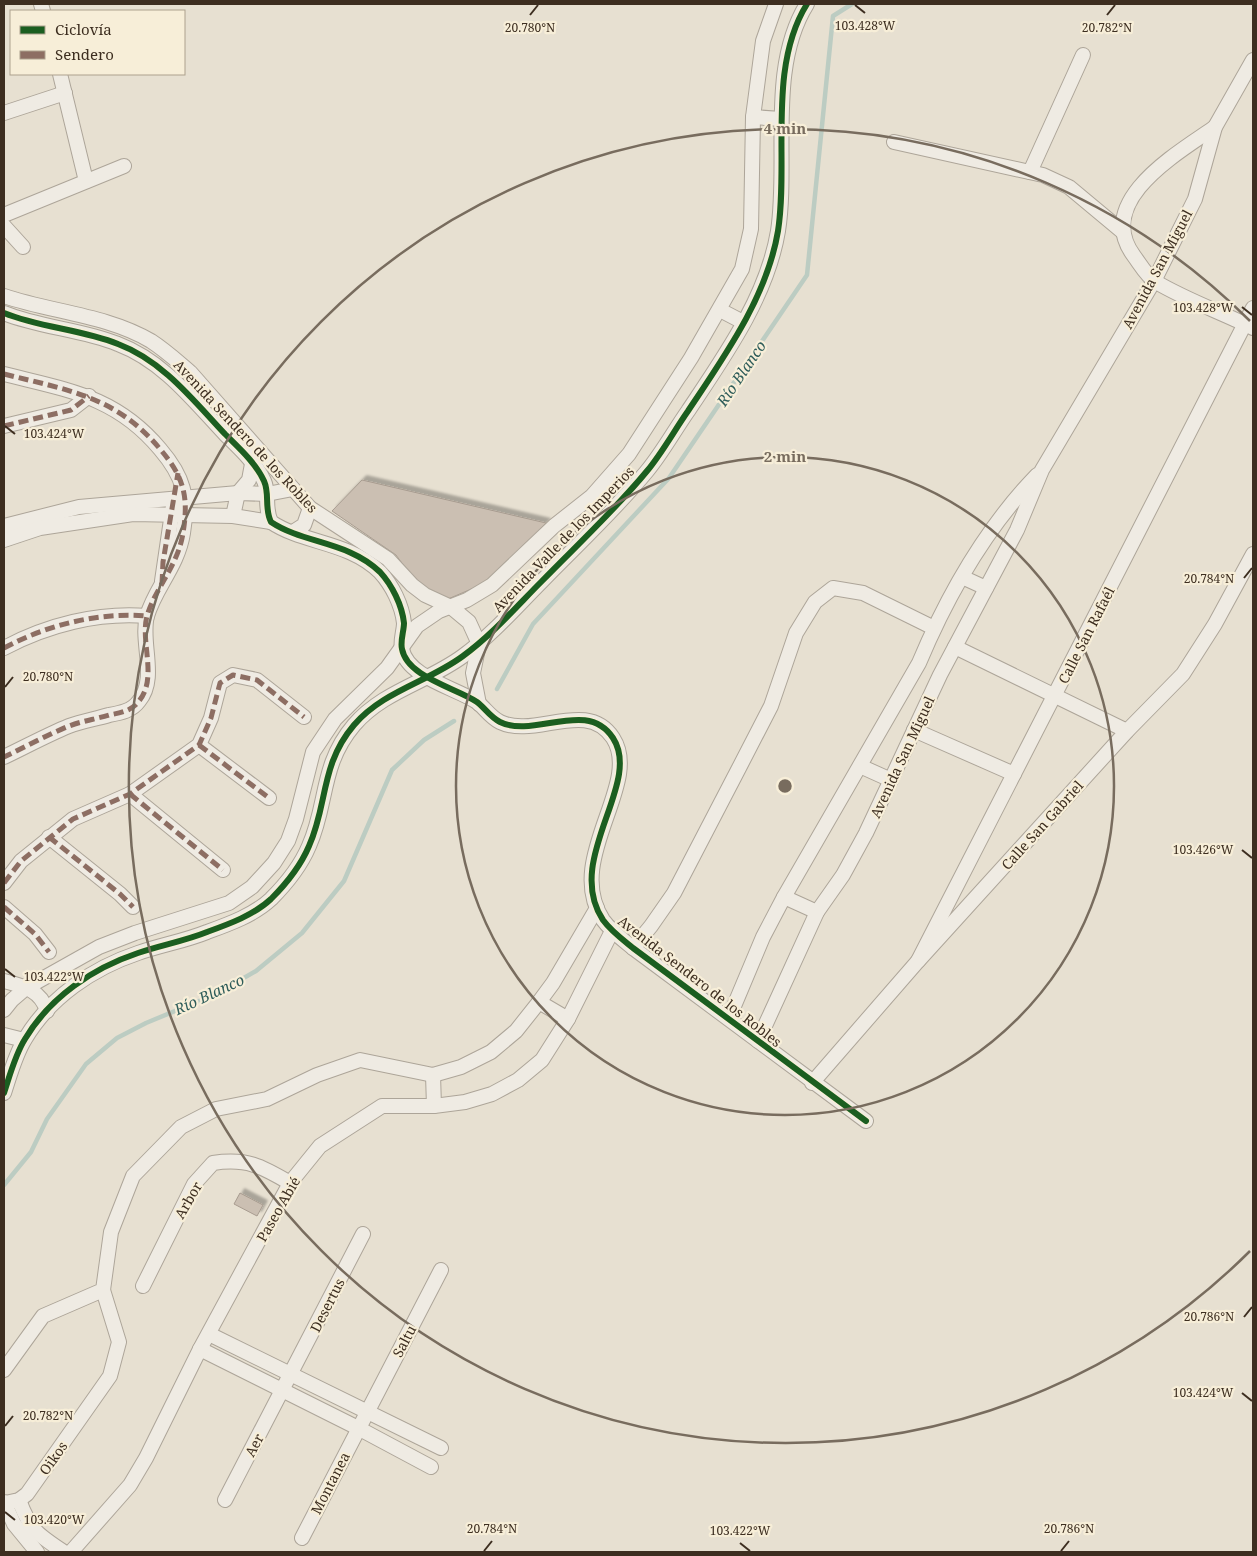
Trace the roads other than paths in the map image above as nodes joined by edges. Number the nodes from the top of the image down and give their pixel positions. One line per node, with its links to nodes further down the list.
1 (776, 4): 8 (street, Avenida Valle de los Imperios)
2 (807, 4): 9 (street, Avenida Valle de los Imperios)
3 (1083, 55): 13 (street)
4 (1253, 60): 10 (street, Avenida San Miguel)
5 (60, 75): 6 (street)
6 (65, 93): 7 (street); 14 (street)
7 (4, 113)
8 (753, 116): 9 (street); 22 (street, Avenida Valle de los Imperios)
9 (781, 119): 24 (street, Avenida Valle de los Imperios)
10 (1215, 127): 17 (street); 19 (street, Avenida San Miguel)
11 (894, 142): 13 (street)
12 (124, 166): 14 (street)
13 (1030, 172): 17 (street)
14 (86, 181): 15 (street)
15 (4, 215)
16 (4, 226): 18 (street)
17 (1123, 232): 19 (street)
18 (23, 247)
19 (1154, 282): 25 (street); 30 (street, Avenida San Miguel)
20 (4, 296): 31 (street, Avenida Sendero de los Robles)
21 (1253, 308): 25 (street, Calle San Rafaél)
22 (720, 310): 24 (street); 45 (street, Avenida Valle de los Imperios)
23 (4, 314): 29 (street, Avenida Sendero de los Robles)
24 (743, 322): 48 (street, Avenida Valle de los Imperios)
25 (1249, 326): 55 (street, Calle San Rafaél)
26 (4, 374): 27 (street)
27 (90, 396): 28 (street); 34 (street)
28 (4, 426)
29 (252, 464): 32 (street); 33 (street, Avenida Sendero de los Robles)
30 (1042, 470): 43 (street, Avenida San Miguel); 44 (street, Avenida San Miguel)
31 (293, 489): 33 (street); 35 (street, Avenida Sendero de los Robles)
32 (238, 493): 33 (street); 34 (street); 37 (street)
33 (267, 494): 38 (street, Avenida Sendero de los Robles)
34 (179, 499): 36 (street); 39 (street)
35 (310, 508): 40 (street); 45 (street, Avenida Sendero de los Robles)
36 (179, 515): 37 (street); 41 (street); 46 (street)
37 (233, 516): 38 (street)
38 (271, 522): 40 (street, Avenida Sendero de los Robles)
39 (4, 526)
40 (293, 532): 51 (street, Avenida Sendero de los Robles)
41 (4, 540)
42 (1253, 554): 59 (street, Calle San Gabriel)
43 (962, 577): 44 (street); 47 (street, Avenida San Miguel)
44 (986, 588): 49 (street, Avenida San Miguel)
45 (451, 607): 48 (street, Avenida Sendero de los Robles); 51 (street)
46 (147, 616): 50 (street); 61 (street)
47 (934, 628): 52 (street, Avenida San Miguel); 76 (street)
48 (479, 644): 54 (street); 56 (street)
49 (955, 647): 53 (street, Avenida San Miguel); 55 (street)
50 (4, 648)
51 (402, 649): 54 (street, Avenida Sendero de los Robles); 80 (street)
52 (919, 663): 53 (street); 62 (street, Avenida San Miguel)
53 (940, 675): 58 (street, Avenida San Miguel)
54 (427, 678): 56 (street, Avenida Sendero de los Robles); 83 (street)
55 (1055, 694): 59 (street); 63 (street, Calle San Rafaél)
56 (479, 704): 73 (street, Avenida Sendero de los Robles)
57 (304, 717): 60 (street)
58 (914, 730): 63 (street); 64 (street, Avenida San Miguel)
59 (1127, 731): 78 (street, Calle San Gabriel)
60 (198, 745): 65 (street); 66 (street)
61 (4, 757)
62 (860, 766): 64 (street); 70 (street, Avenida San Miguel)
63 (1014, 774): 78 (street, Calle San Rafaél)
64 (891, 780): 74 (street, Avenida San Miguel)
65 (130, 794): 67 (street); 68 (street)
66 (269, 798)
67 (49, 837): 69 (street); 72 (street)
68 (222, 870)
69 (4, 883)
70 (784, 897): 74 (street); 84 (street, Avenida San Miguel)
71 (4, 907): 77 (street)
72 (133, 908)
73 (597, 908): 75 (street, Avenida Sendero de los Robles); 81 (street)
74 (817, 912): 88 (street, Avenida San Miguel)
75 (612, 931): 76 (street, Avenida Sendero de los Robles); 85 (street, Paseo Abié)
76 (633, 948): 84 (street, Avenida Sendero de los Robles)
77 (49, 952)
78 (918, 961): 90 (street, Calle San Gabriel)
79 (4, 980): 80 (street)
80 (26, 988): 82 (street); 83 (street)
81 (539, 1002): 85 (street); 89 (street)
82 (4, 1010)
83 (47, 1011): 87 (street)
84 (728, 1018): 88 (street, Avenida Sendero de los Robles)
85 (568, 1019): 92 (street, Paseo Abié)
86 (4, 1035): 87 (street)
87 (24, 1040): 91 (street)
88 (758, 1041): 90 (street, Avenida Sendero de los Robles)
89 (433, 1075): 92 (street); 98 (street)
90 (812, 1083): 93 (street, Avenida Sendero de los Robles)
91 (4, 1092)
92 (434, 1106): 94 (street, Paseo Abié)
93 (866, 1121)
94 (290, 1183): 97 (street, Arbor); 99 (street, Paseo Abié)
95 (363, 1234): 102 (street, Desertus)
96 (442, 1270): 104 (street, Saltu)
97 (142, 1286)
98 (103, 1290): 101 (street); 108 (street, Oikos)
99 (208, 1334): 100 (street, Paseo Abié); 102 (street)
100 (200, 1349): 103 (street); 114 (street, Paseo Abié)
101 (4, 1370)
102 (291, 1376): 103 (street, Desertus); 104 (street)
103 (283, 1390): 105 (street); 109 (street, Aer)
104 (367, 1411): 105 (street, Saltu); 106 (street)
105 (358, 1428): 107 (street); 111 (street, Montanea)
106 (441, 1448)
107 (431, 1467)
108 (19, 1500): 110 (street); 113 (street)
109 (226, 1500)
110 (4, 1502): 112 (street)
111 (302, 1538)
112 (37, 1552)
113 (64, 1552)
114 (71, 1552)

